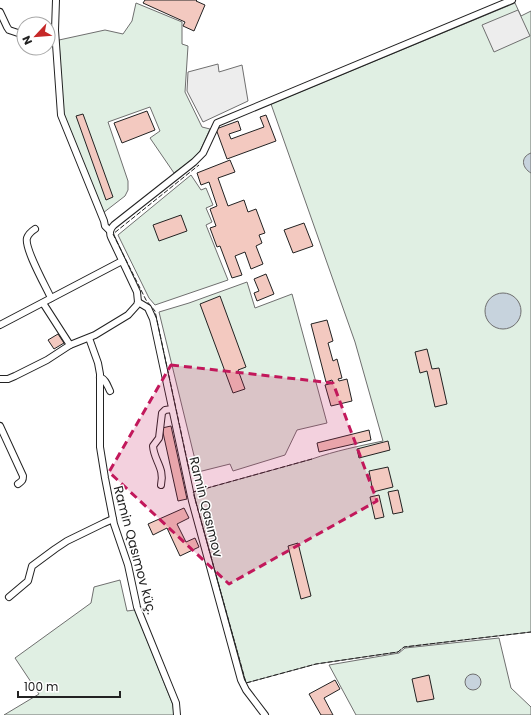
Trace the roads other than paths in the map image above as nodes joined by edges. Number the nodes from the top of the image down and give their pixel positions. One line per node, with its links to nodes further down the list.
1 (56, 0): 4 (street)
2 (512, 0): 8 (street)
3 (0, 12): 5 (street)
4 (55, 16)
5 (16, 33)
6 (56, 52): 8 (street)
7 (35, 229): 10 (street)
8 (110, 232): 9 (street)
9 (122, 261): 10 (street); 12 (street)
10 (51, 298): 11 (street)
11 (43, 302): 13 (street); 15 (street)
12 (138, 302): 14 (street); 19 (street, Ramin Qasımov)
13 (0, 325)
14 (89, 338): 15 (street); 16 (street, Ramin Qasımov küç.)
15 (70, 345): 17 (street)
16 (100, 377): 18 (street); 23 (street, Ramin Qasımov küç.)
17 (0, 380)
18 (110, 391)
19 (172, 409): 22 (street); 26 (street, Ramin Qasımov)
20 (0, 426): 21 (street)
21 (18, 484)
22 (161, 485)
23 (113, 520): 24 (street); 25 (street, Ramin Qasımov küç.)
24 (9, 597)
25 (177, 715)
26 (265, 715)

